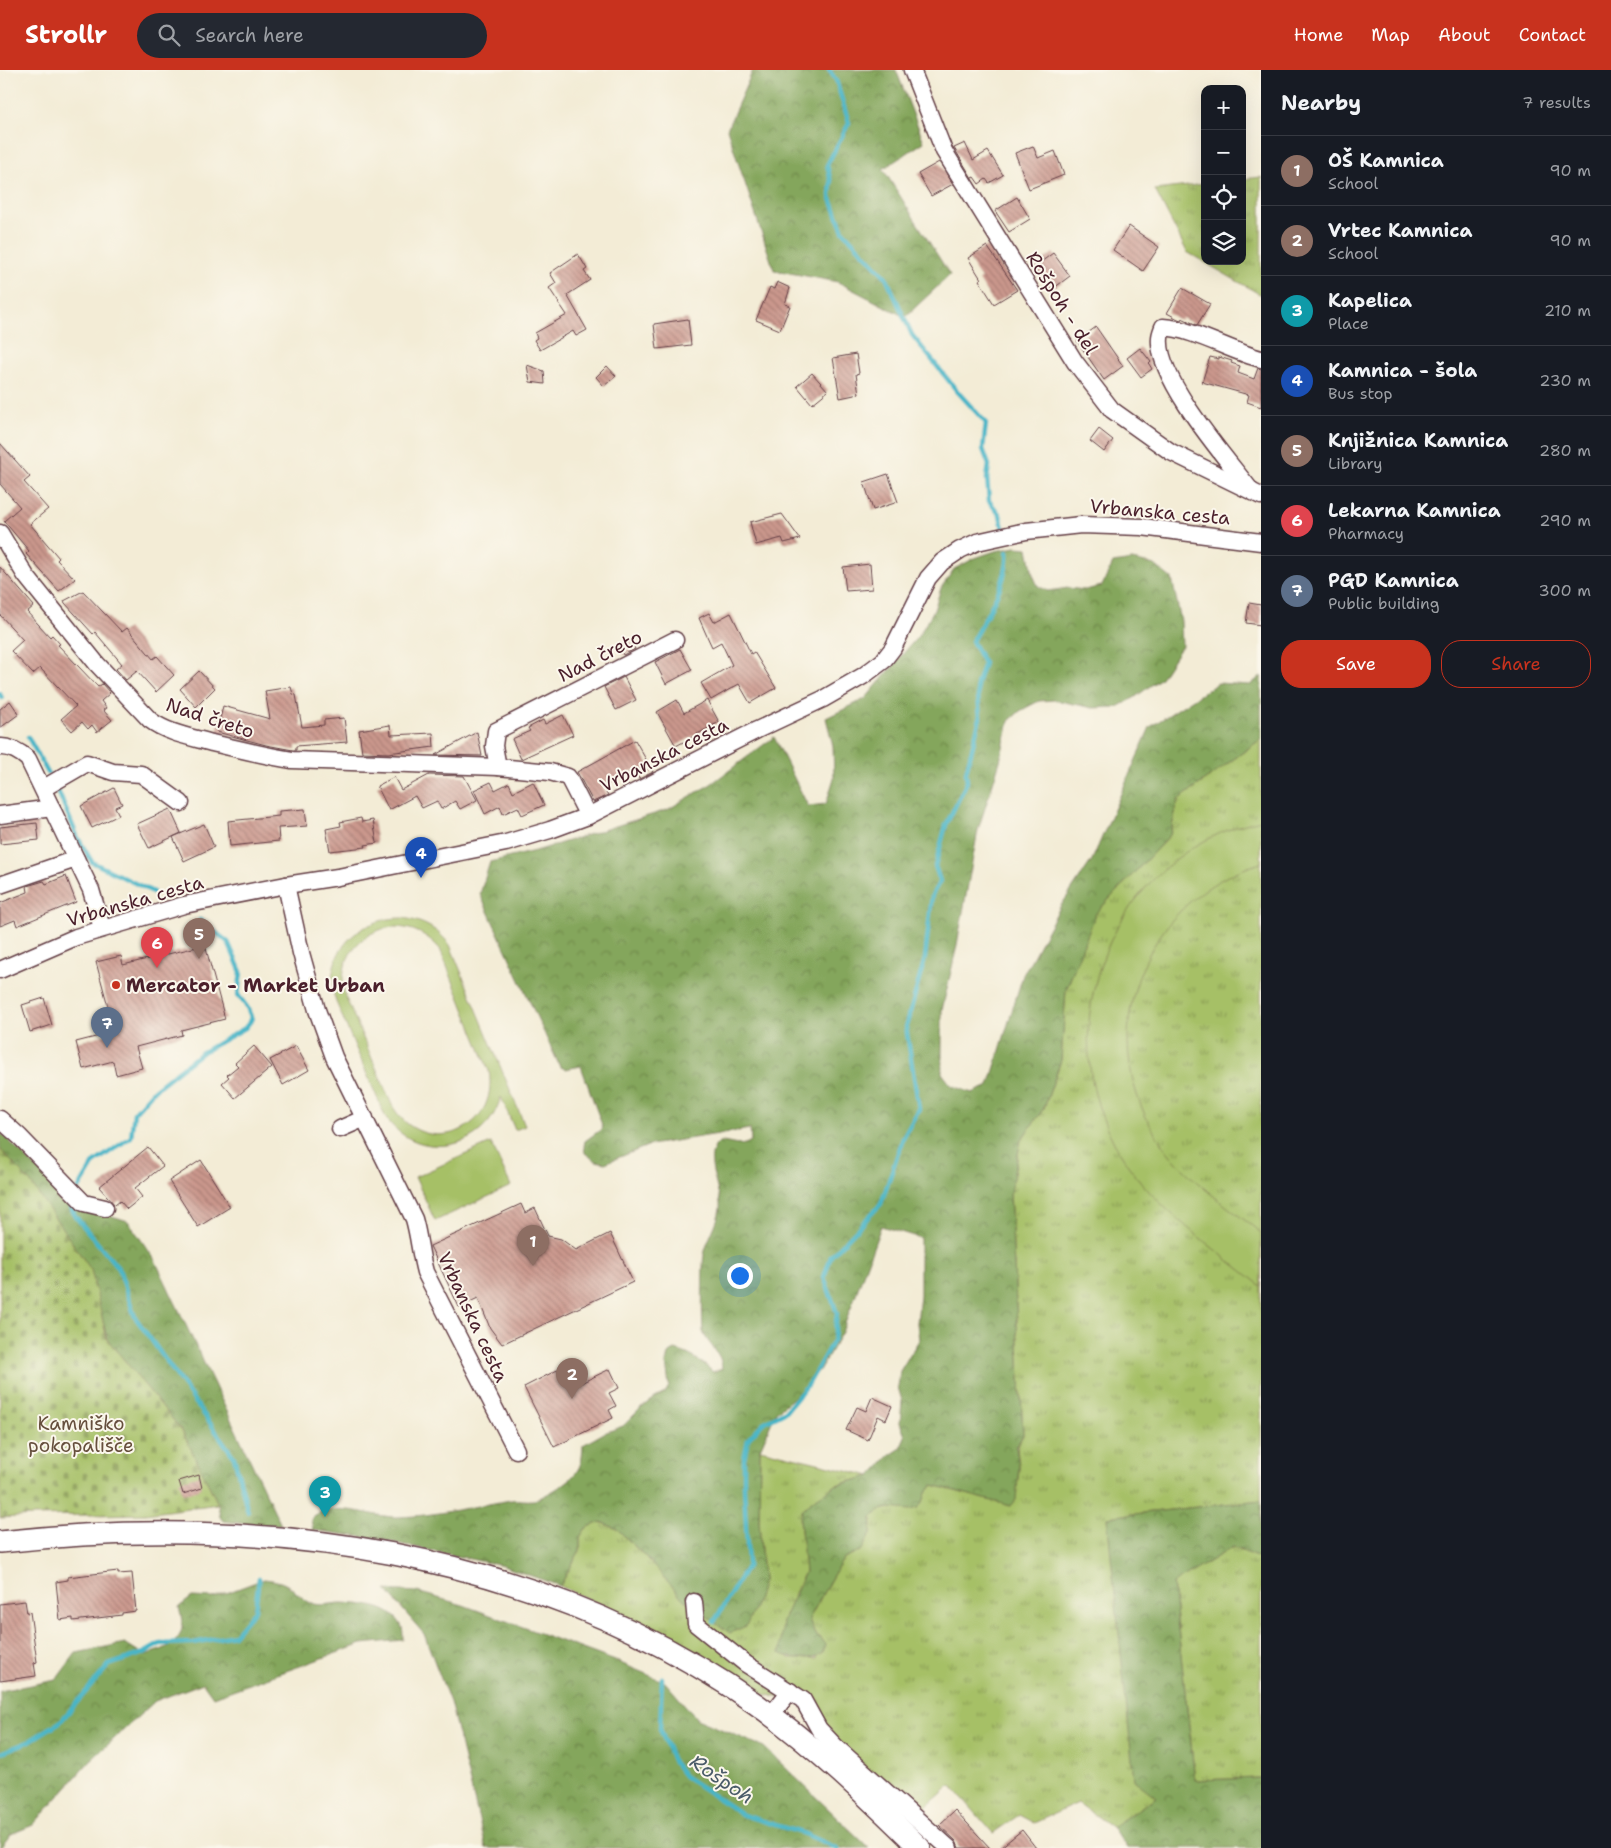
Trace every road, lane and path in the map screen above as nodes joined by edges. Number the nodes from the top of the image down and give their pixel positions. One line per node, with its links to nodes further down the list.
1 (912, 70): 3 (street, Rošpoh - del)
2 (1261, 360): 3 (street, Rošpoh - del)
3 (1256, 493)
4 (0, 533): 8 (street, Nad čreto)
5 (1261, 542): 13 (street, Vrbanska cesta)
6 (675, 640): 8 (street, Nad čreto)
7 (0, 747): 9 (street)
8 (498, 767): 13 (street, Nad čreto)
9 (44, 788): 10 (street); 11 (street)
10 (181, 803)
11 (52, 808): 12 (street); 14 (street)
12 (0, 815)
13 (588, 816): 16 (street, Vrbanska cesta)
14 (76, 859): 15 (street); 17 (street)
15 (0, 885)
16 (286, 885): 17 (street, Vrbanska cesta); 19 (street, Vrbanska cesta)
17 (102, 928): 18 (street, Vrbanska cesta)
18 (0, 970)
19 (365, 1118): 21 (street); 23 (street, Vrbanska cesta)
20 (0, 1119): 22 (street)
21 (340, 1129)
22 (105, 1208)
23 (516, 1450)
24 (0, 1542): 27 (main road)
25 (694, 1602): 26 (street)
26 (790, 1691): 27 (street); 29 (street)
27 (771, 1715): 28 (main road)
28 (920, 1848)
29 (949, 1848)

